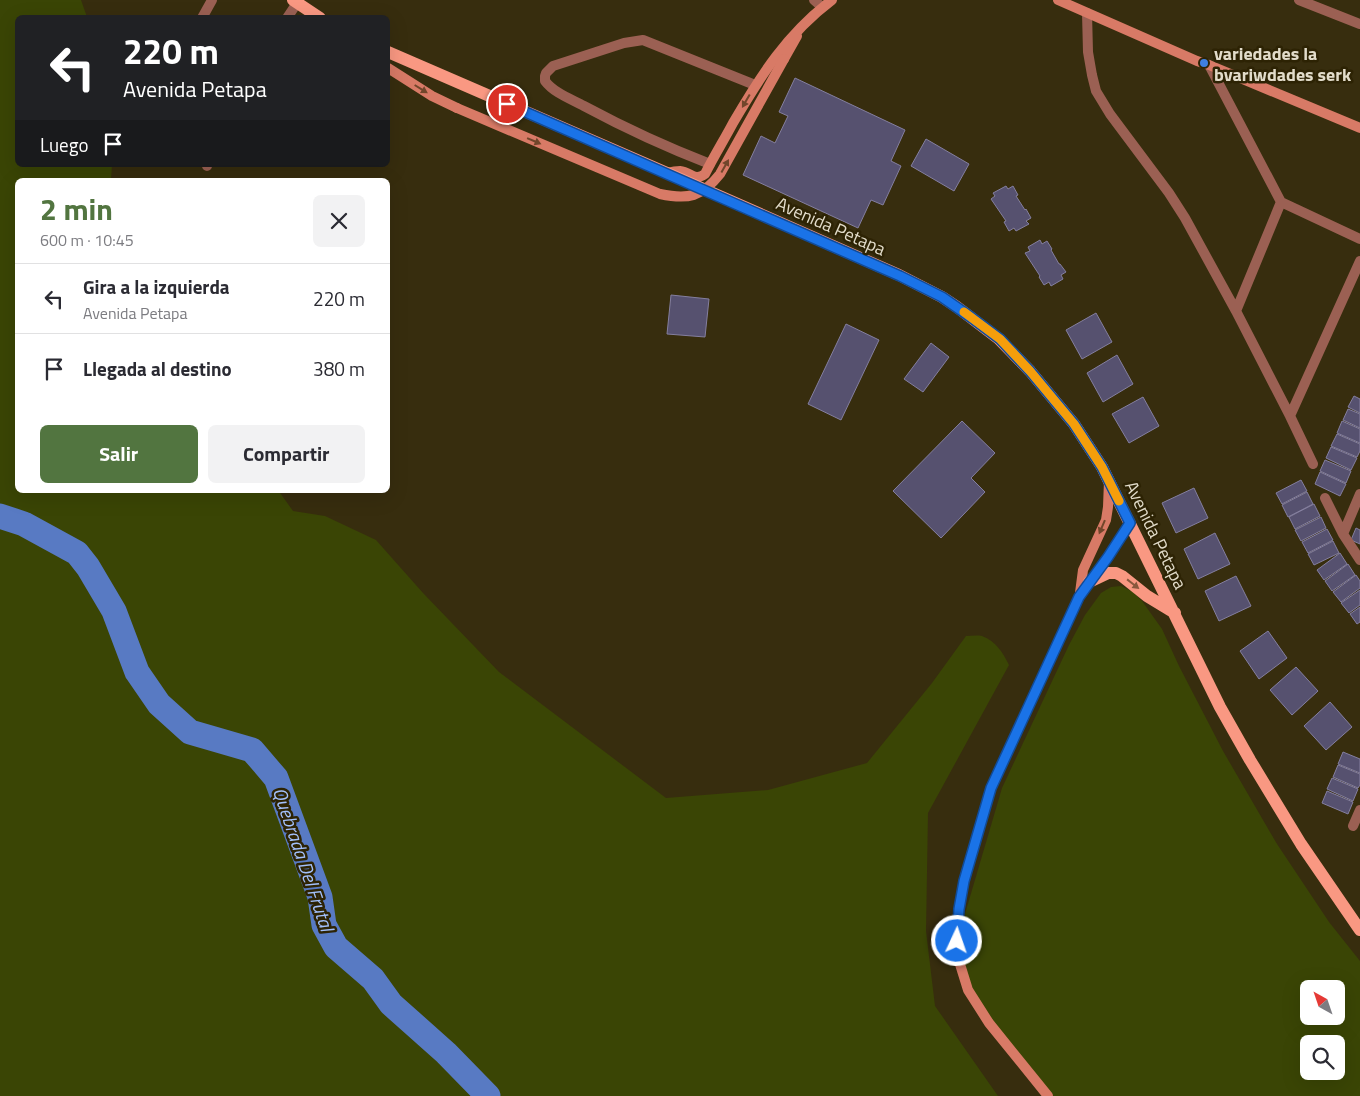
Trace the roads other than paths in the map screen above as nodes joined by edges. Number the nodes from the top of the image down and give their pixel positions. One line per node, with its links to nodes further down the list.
1 (212, 0): 8 (street)
2 (832, 0): 6 (main road)
3 (1058, 0): 7 (main road)
4 (1298, 0): 12 (street)
5 (295, 1): 9 (street); 10 (main road)
6 (818, 4): 11 (main road)
7 (1087, 13): 14 (main road); 23 (street)
8 (204, 15)
9 (289, 15)
10 (316, 15)
11 (807, 20): 15 (main road, one-way to 11, bridge); 16 (main road)
12 (1360, 24)
13 (390, 53): 19 (main road, Avenida Petapa)
14 (1208, 65): 17 (main road); 20 (street)
15 (390, 69)
16 (755, 85): 18 (main road, one-way to 18); 18 (street)
17 (1360, 128)
18 (710, 164): 19 (main road)
19 (667, 173): 26 (main road, Avenida Petapa)
20 (1281, 202): 21 (street); 23 (street)
21 (1360, 240)
22 (1360, 261): 24 (street)
23 (1236, 311): 24 (street)
24 (1290, 416): 25 (street)
25 (1313, 464)
26 (1109, 479): 29 (main road, Avenida Petapa); 33 (main road, one-way to 33)
27 (1360, 494): 30 (street)
28 (1326, 498): 30 (street)
29 (1130, 523): 32 (main road); 34 (main road, Avenida Petapa)
30 (1343, 534): 31 (street)
31 (1360, 560)
32 (1089, 582): 33 (main road); 34 (main road, one-way to 34)
33 (1079, 597): 38 (main road)
34 (1175, 613): 37 (main road, Avenida Petapa)
35 (1360, 810): 36 (street)
36 (1353, 826)
37 (1360, 930)
38 (1048, 1096)

